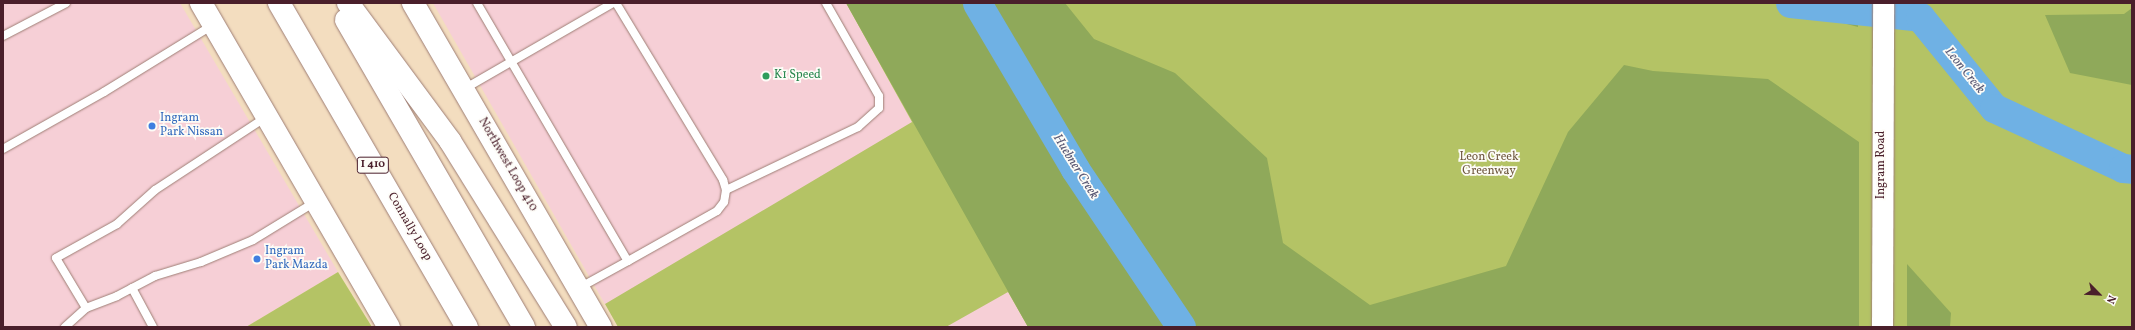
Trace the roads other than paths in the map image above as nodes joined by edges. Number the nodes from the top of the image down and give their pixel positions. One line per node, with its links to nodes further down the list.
1 (66, 3): 12 (lane)
2 (201, 3): 11 (main road)
3 (279, 3): 26 (main road, Connally Loop / I 410)
4 (336, 3): 27 (main road)
5 (348, 3): 28 (main road)
6 (413, 3): 14 (main road, Northwest Loop 410)
7 (477, 3): 13 (lane)
8 (614, 3): 13 (lane); 17 (lane)
9 (826, 3): 17 (lane)
10 (1882, 3): 30 (street, Ingram Road)
11 (214, 25): 15 (main road); 16 (lane)
12 (3, 36)
13 (512, 61): 14 (lane); 19 (lane)
14 (464, 90): 21 (main road, Northwest Loop 410)
15 (267, 116): 18 (main road); 22 (lane)
16 (3, 149)
17 (726, 190): 19 (lane)
18 (316, 202): 20 (lane); 25 (main road)
19 (628, 261): 21 (lane)
20 (132, 288): 22 (lane); 24 (lane)
21 (579, 288): 29 (main road, Northwest Loop 410)
22 (86, 308): 23 (lane)
23 (65, 327)
24 (153, 327)
25 (389, 327)
26 (467, 327)
27 (524, 327)
28 (566, 327)
29 (601, 327)
30 (1882, 327)

